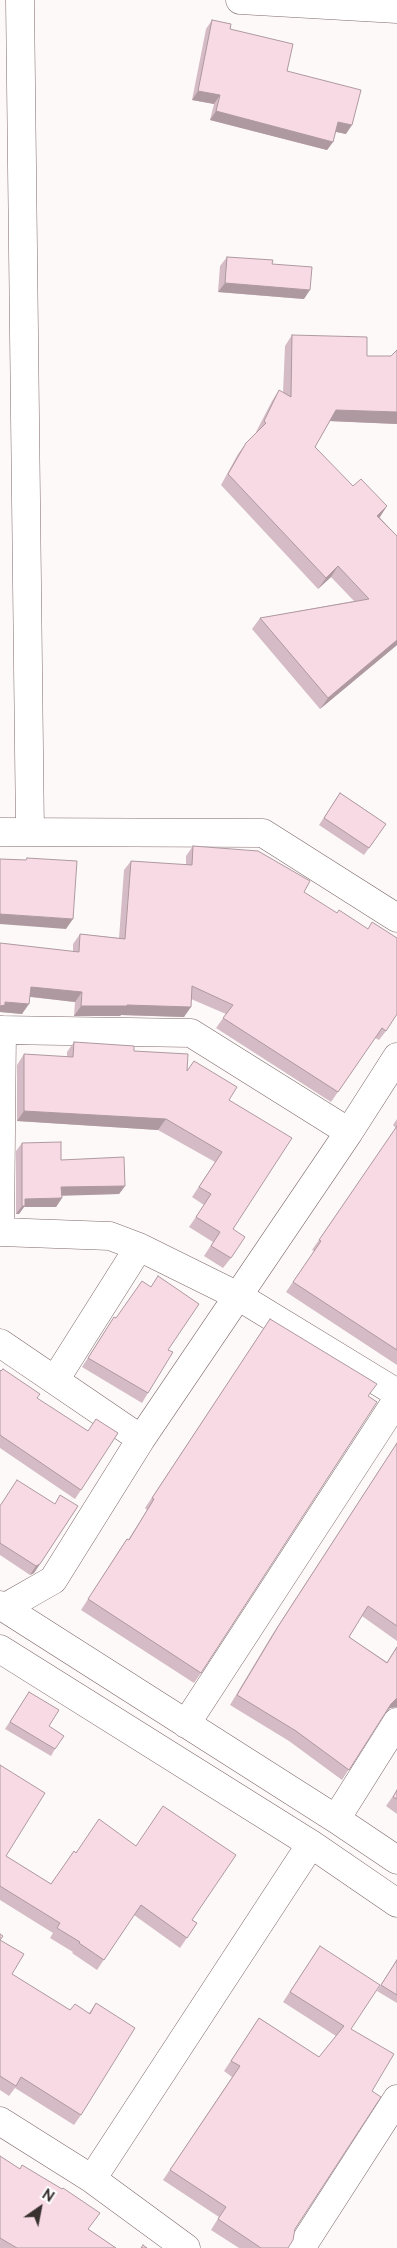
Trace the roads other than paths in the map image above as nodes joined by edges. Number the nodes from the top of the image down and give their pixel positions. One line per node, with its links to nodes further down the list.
1 (20, 0): 5 (street)
2 (240, 0): 3 (street)
3 (397, 9)
4 (0, 832): 5 (street)
5 (30, 832): 6 (street)
6 (397, 918)
7 (1, 1030): 9 (street); 10 (street)
8 (397, 1057): 9 (street)
9 (349, 1132): 12 (street)
10 (0, 1232): 11 (street)
11 (139, 1247): 12 (street); 14 (street)
12 (238, 1296): 15 (street); 17 (street)
13 (0, 1343): 14 (street)
14 (55, 1380): 17 (street)
15 (397, 1393)
16 (397, 1400): 22 (street)
17 (141, 1439): 18 (street)
18 (2, 1607): 19 (street)
19 (75, 1653): 20 (street); 22 (street)
20 (3, 1656): 24 (street)
21 (397, 1722): 23 (street)
22 (186, 1724): 23 (street)
23 (336, 1819): 25 (street)
24 (311, 1844): 26 (street); 29 (street)
25 (397, 1860)
26 (397, 1903)
27 (397, 2099): 31 (street)
28 (0, 2121): 29 (street)
29 (92, 2179): 30 (street)
30 (186, 2248)
31 (301, 2248)

